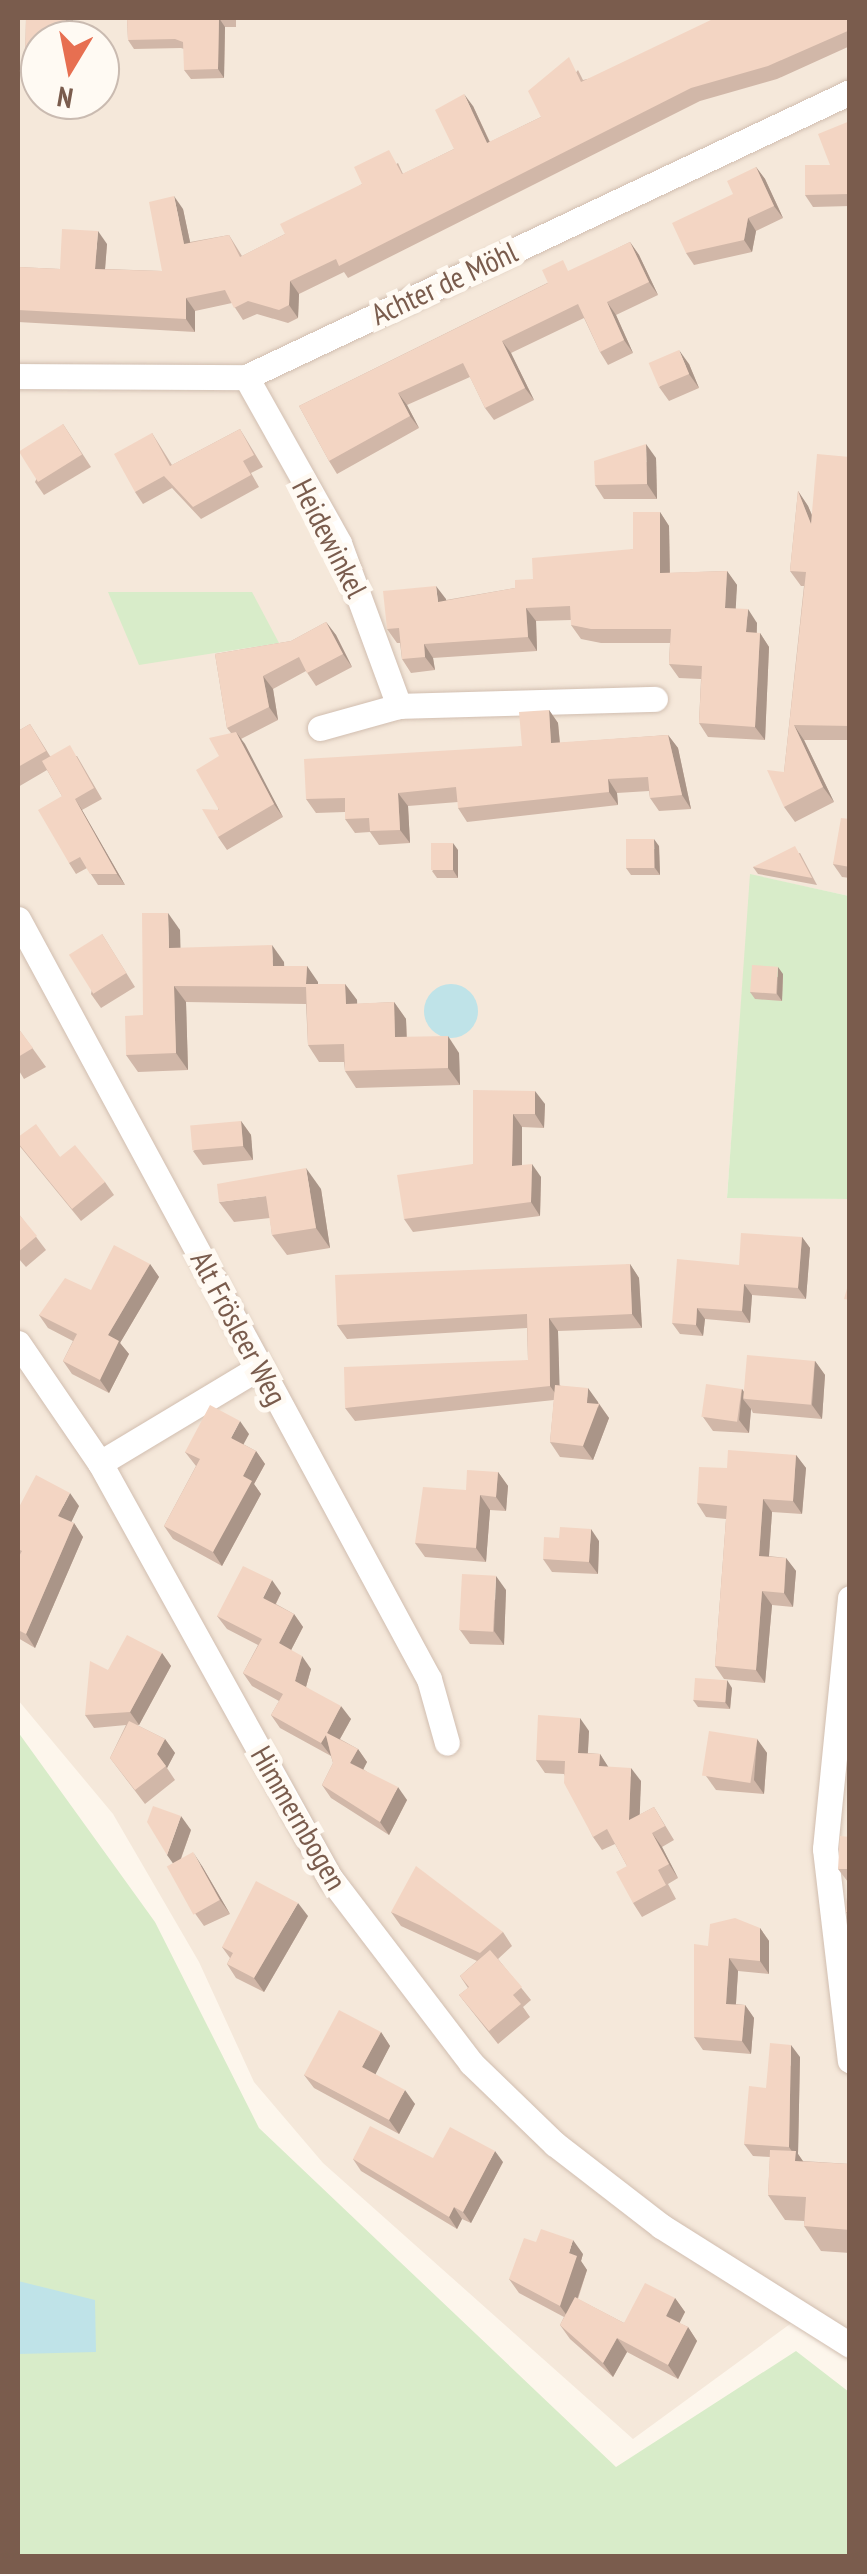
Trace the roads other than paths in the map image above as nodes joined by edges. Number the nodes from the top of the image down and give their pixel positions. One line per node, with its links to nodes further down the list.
1 (850, 92): 3 (street, Achter de Möhl)
2 (18, 376): 3 (street, Achter de Möhl)
3 (246, 377): 5 (street, Heidewinkel)
4 (655, 699): 5 (street)
5 (399, 706): 6 (street)
6 (320, 728)
7 (18, 919): 9 (street, Alt Frösleer Weg)
8 (18, 1343): 10 (street, Himmernbogen)
9 (260, 1367): 10 (street); 12 (street, Alt Frösleer Weg)
10 (100, 1463): 14 (street, Himmernbogen)
11 (850, 1598): 13 (street)
12 (447, 1743)
13 (850, 2062)
14 (850, 2345)

